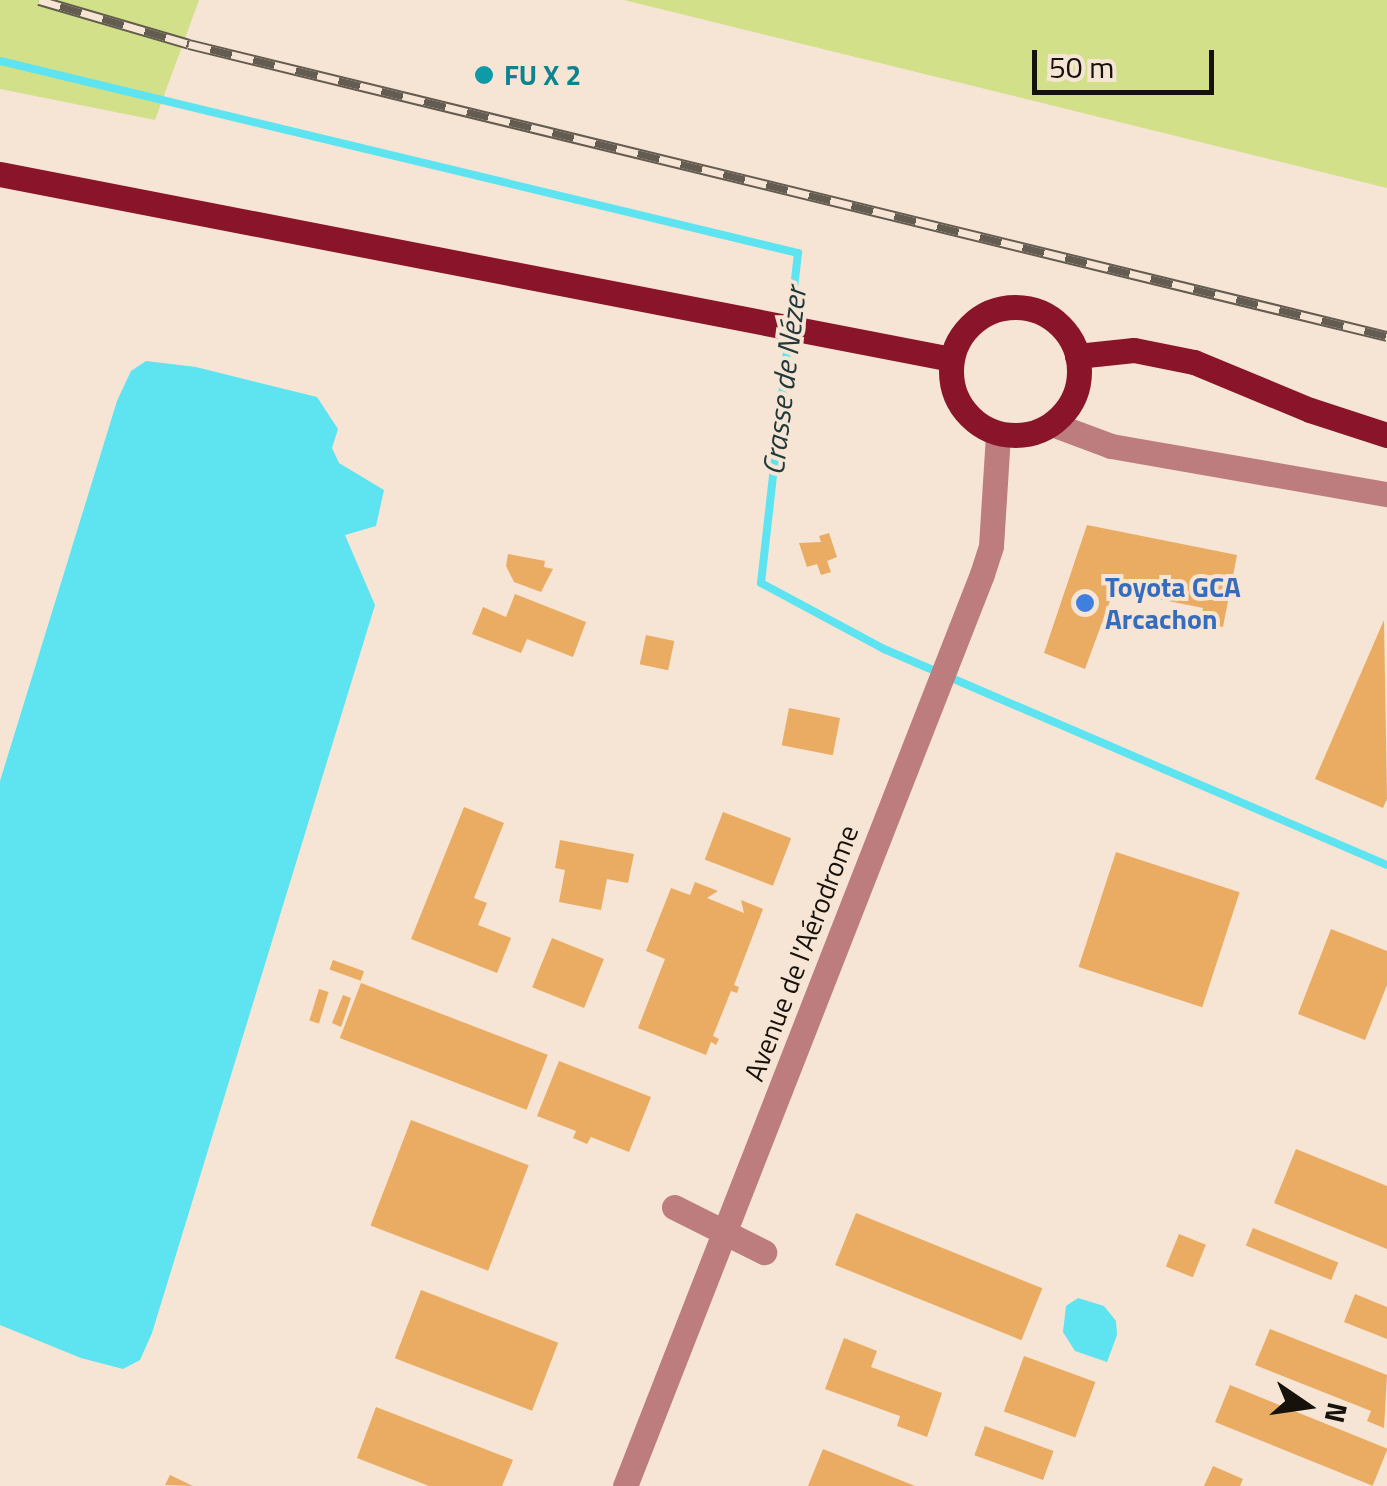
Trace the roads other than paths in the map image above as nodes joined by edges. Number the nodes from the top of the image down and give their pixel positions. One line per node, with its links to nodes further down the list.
1 (0, 174): 3 (main road)
2 (1078, 356): 3 (main road); 4 (main road); 6 (main road)
3 (951, 359): 5 (main road)
4 (1052, 424): 5 (main road); 7 (street)
5 (998, 434): 9 (street, Avenue de l'Aérodrome)
6 (1387, 435)
7 (1387, 494)
8 (674, 1207): 9 (street)
9 (724, 1234): 10 (street); 11 (street, Avenue de l'Aérodrome)
10 (764, 1252)
11 (625, 1486)

